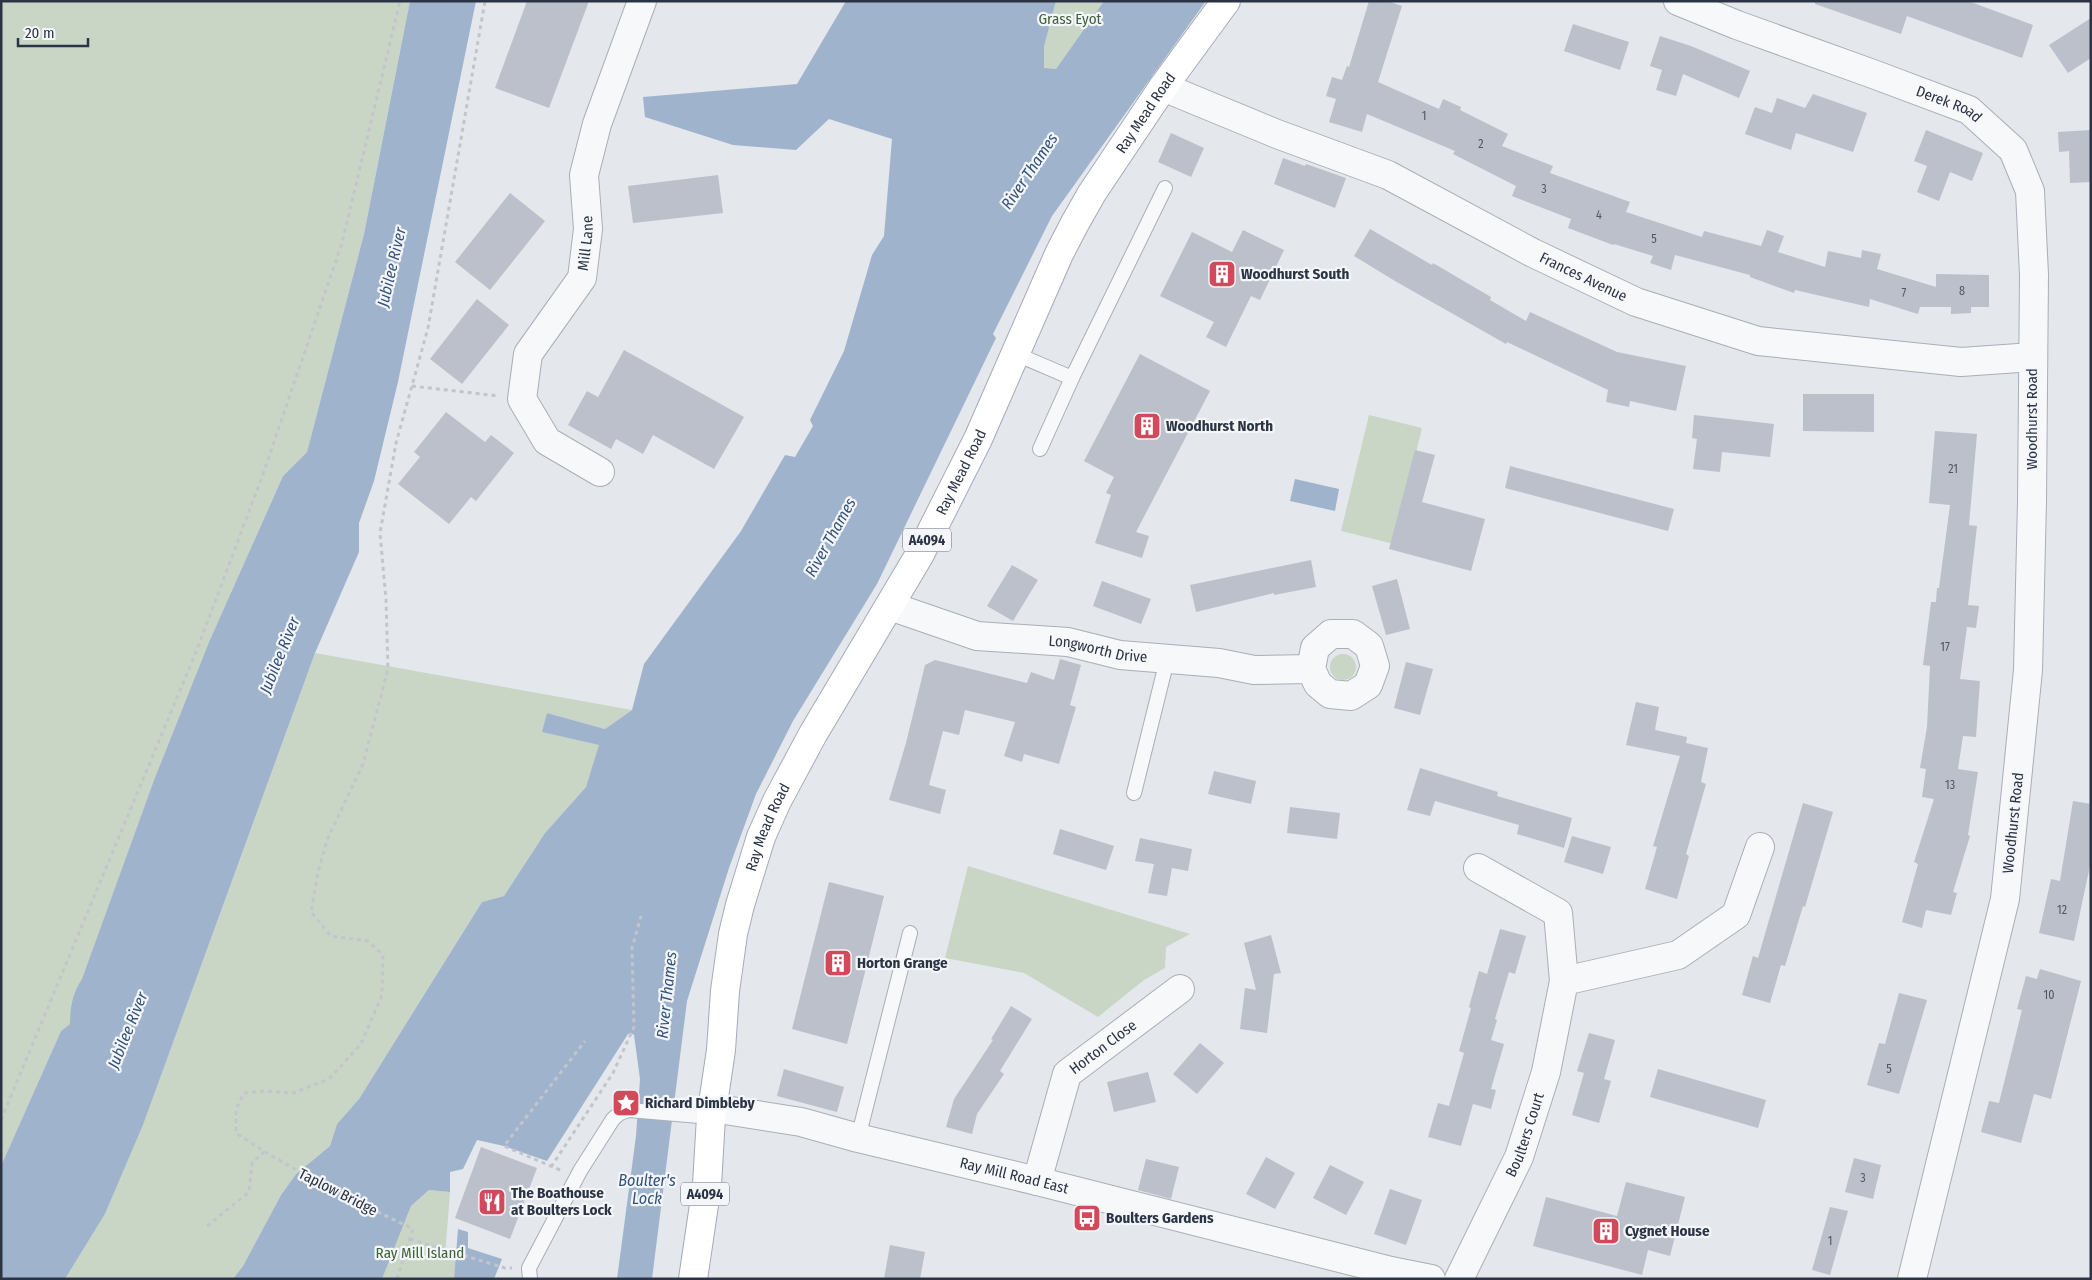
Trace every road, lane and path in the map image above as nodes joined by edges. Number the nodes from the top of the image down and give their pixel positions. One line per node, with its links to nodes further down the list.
1 (400, 1): 27 (path)
2 (485, 1): 11 (path)
3 (642, 1): 12 (street, Mill Lane)
4 (1226, 1): 6 (main road, Ray Mead Road / A4094)
5 (1678, 1): 9 (street, Derek Road)
6 (1163, 87): 8 (main road, Ray Mead Road / A4094); 9 (street, Frances Avenue)
7 (1165, 188): 10 (lane)
8 (1016, 354): 10 (lane); 15 (main road, Ray Mead Road / A4094)
9 (2032, 357): 42 (street, Woodhurst Road)
10 (1072, 378): 13 (lane)
11 (412, 386): 12 (path); 29 (path, Taplow Bridge)
12 (522, 399): 14 (street)
13 (1040, 449)
14 (600, 472)
15 (890, 606): 16 (street, Longworth Drive); 26 (main road, Ray Mead Road / A4094)
16 (1167, 660): 17 (street, Longworth Drive); 18 (lane)
17 (1311, 669)
18 (1134, 793)
19 (1760, 847): 23 (street)
20 (1478, 868): 23 (street, Boulters Court)
21 (641, 916): 30 (path)
22 (910, 933): 28 (lane)
23 (1564, 981): 41 (street, Boulters Court)
24 (1180, 989): 32 (street, Horton Close)
25 (585, 1041): 30 (path)
26 (705, 1114): 28 (street, Ray Mill Road East); 31 (lane); 39 (main road, A4094)
27 (1, 1120)
28 (858, 1138): 32 (street, Ray Mill Road East)
29 (264, 1152): 33 (path); 34 (path, Taplow Bridge)
30 (551, 1167): 31 (path)
31 (576, 1178): 38 (lane)
32 (1037, 1181): 36 (street, Ray Mill Road East)
33 (207, 1226)
34 (410, 1239): 35 (path); 37 (path)
35 (505, 1268)
36 (1390, 1275): 40 (street, Ray Mill Road East)
37 (397, 1279)
38 (530, 1279)
39 (692, 1279)
40 (1431, 1279)
41 (1459, 1279)
42 (1912, 1279)

